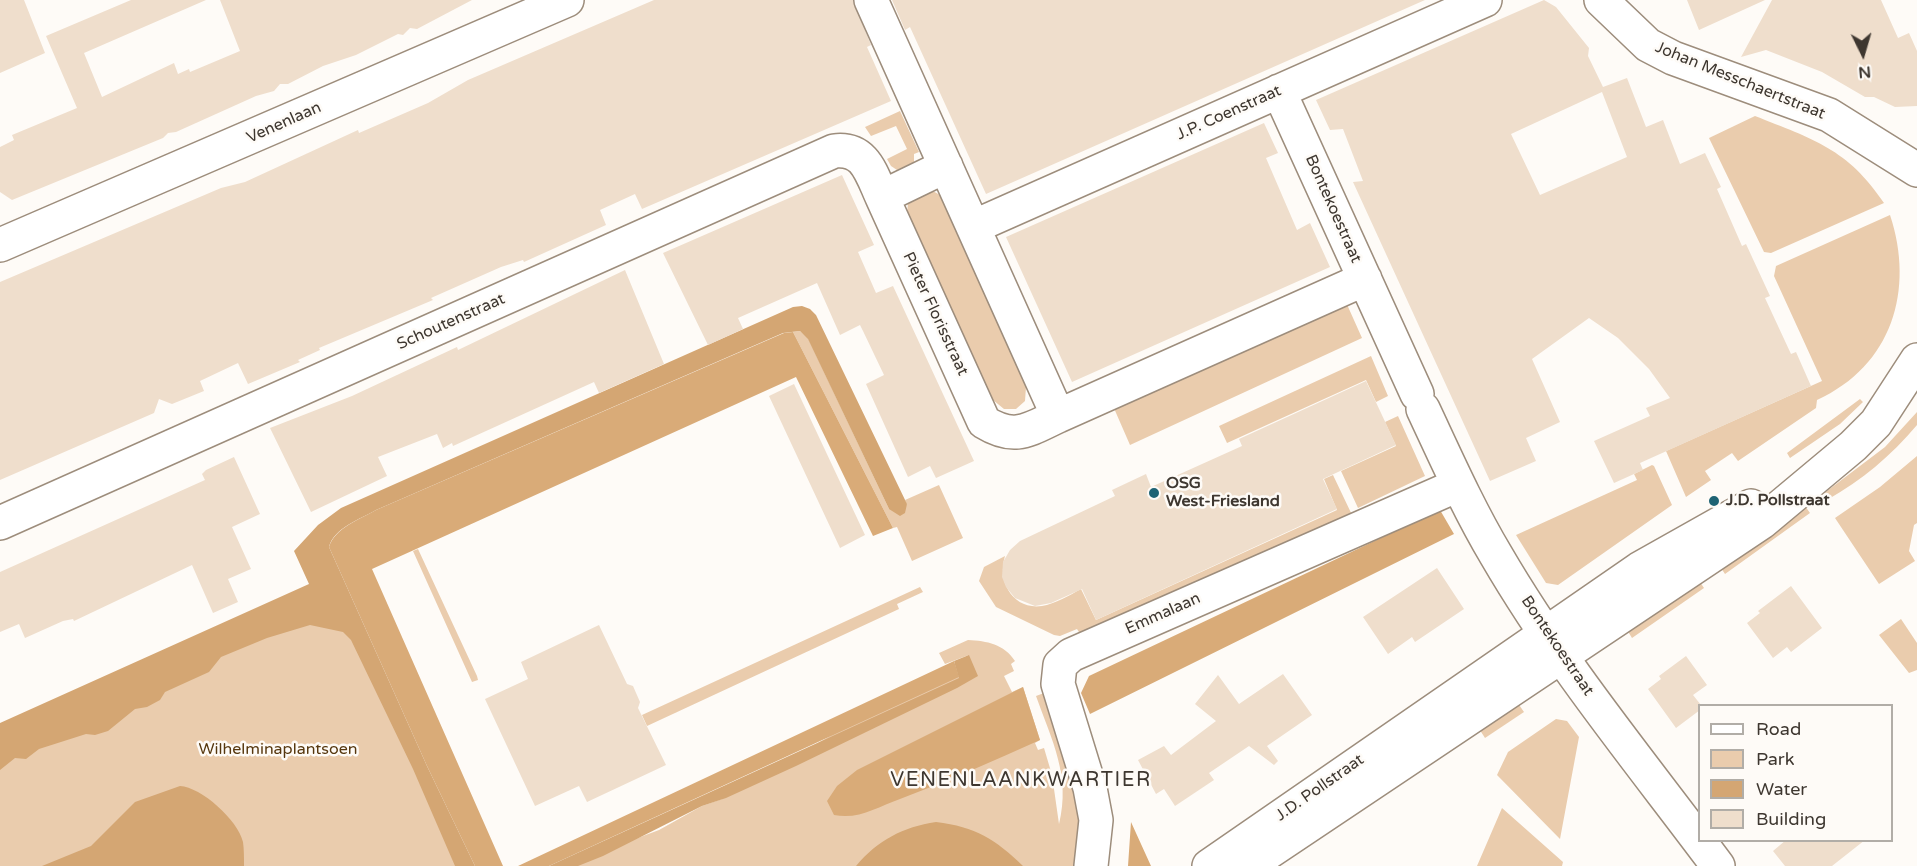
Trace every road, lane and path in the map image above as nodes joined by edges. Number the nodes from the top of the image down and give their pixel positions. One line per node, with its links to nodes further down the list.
1 (567, 0): 10 (street, Venenlaan)
2 (871, 0): 6 (street)
3 (1485, 0): 5 (street, J.P. Coenstraat)
4 (1602, 0): 7 (street, Johan Messchaertstraat)
5 (1279, 91): 9 (street, J.P. Coenstraat); 11 (street, Bontekoestraat)
6 (946, 166): 8 (street); 9 (street)
7 (1917, 170)
8 (882, 197): 13 (street, Pieter Florisstraat); 15 (street, Schoutenstraat)
9 (973, 226): 13 (street)
10 (0, 246)
11 (1365, 279): 13 (street, Pieter Florisstraat); 14 (street, Bontekoestraat)
12 (1917, 360): 16 (street, J.D. Pollstraat)
13 (1058, 416)
14 (1458, 485): 16 (street, Bontekoestraat); 19 (street, Emmalaan)
15 (0, 523)
16 (1554, 645): 17 (street, Bontekoestraat); 20 (street, J.D. Pollstraat); 21 (street, J.D. Pollstraat)
17 (1698, 839)
18 (1700, 842): 22 (street, Bontekoestraat)
19 (1091, 866)
20 (1209, 866)
21 (1248, 866)
22 (1718, 866)

